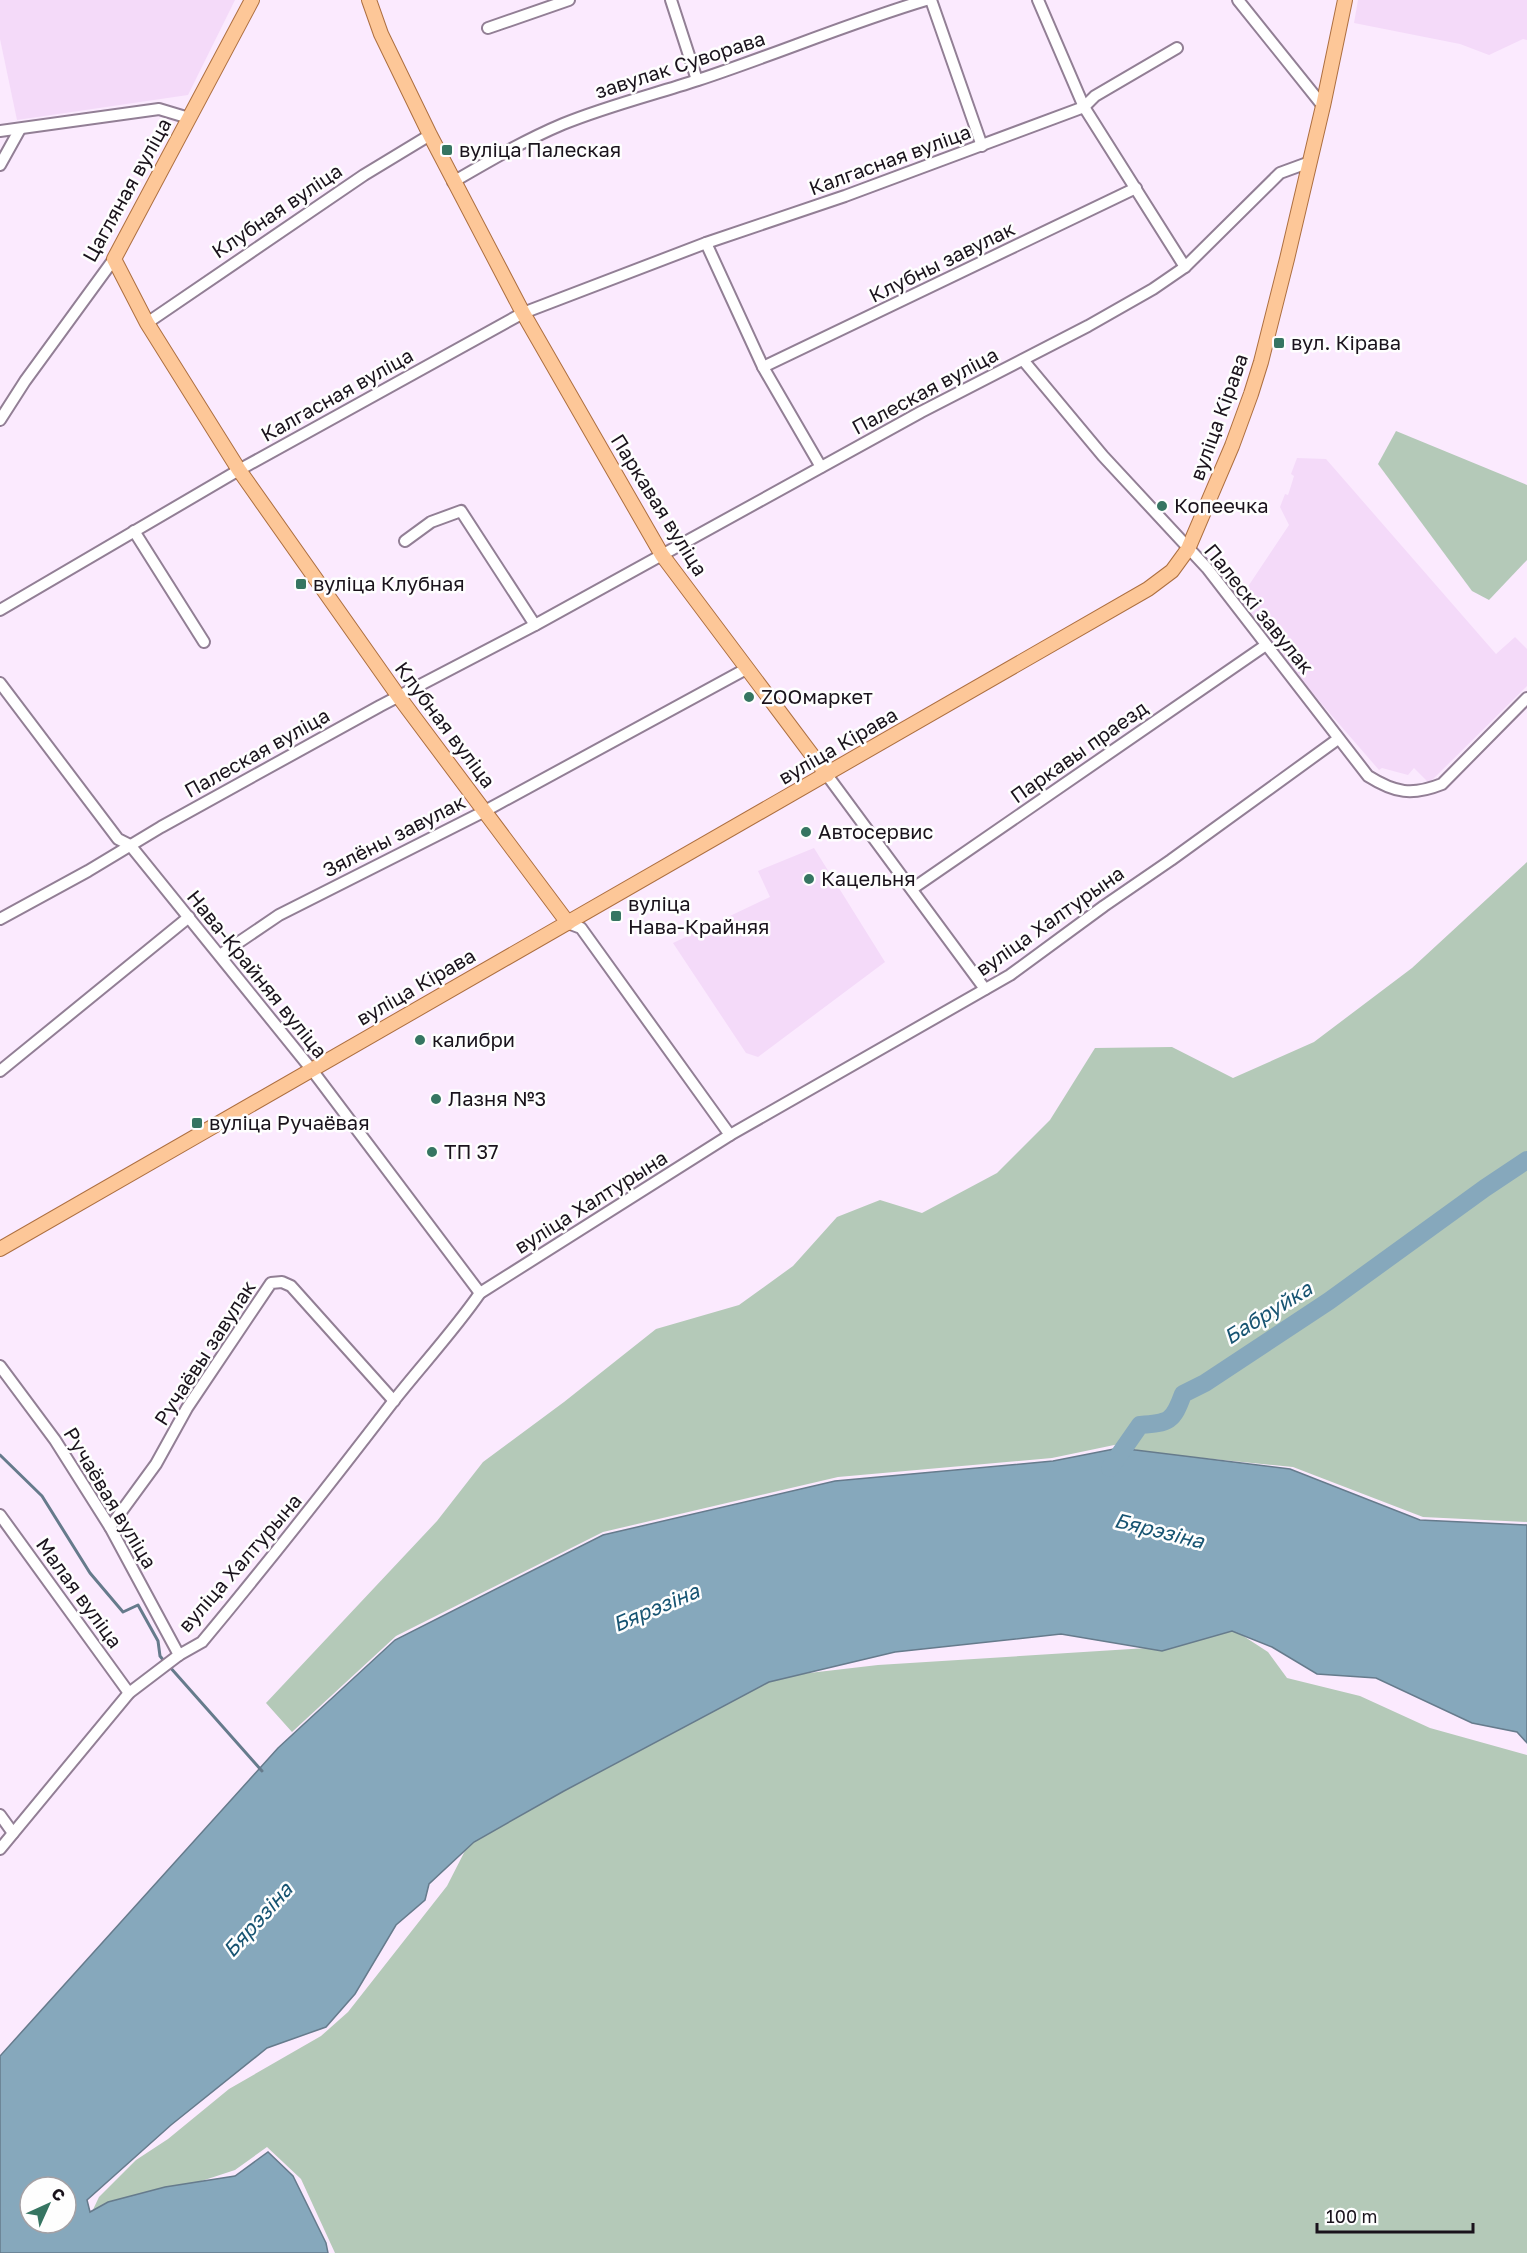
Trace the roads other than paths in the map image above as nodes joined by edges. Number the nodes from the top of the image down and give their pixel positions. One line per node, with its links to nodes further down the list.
1 (252, 0): 15 (main road, Цагляная вуліца)
2 (369, 0): 18 (main road, Паркавая вуліца)
3 (569, 0): 10 (street)
4 (672, 0): 12 (street)
5 (926, 0): 12 (street, завулак Суворава)
6 (931, 0): 19 (street)
7 (1038, 0): 14 (street)
8 (1238, 0): 13 (street)
9 (1345, 0): 13 (main road, вуліца Кірава)
10 (488, 28)
11 (1177, 48): 14 (street, Калгасная вуліца)
12 (697, 80): 22 (street, завулак Суворава)
13 (1323, 106): 20 (main road, вуліца Кірава)
14 (1084, 107): 19 (street, Калгасная вуліца); 23 (street)
15 (189, 118): 16 (street); 25 (main road, Цагляная вуліца)
16 (20, 129): 17 (street); 21 (street)
17 (0, 131)
18 (430, 135): 22 (main road, Паркавая вуліца); 28 (street, Клубная вуліца)
19 (982, 146): 24 (street, Калгасная вуліца)
20 (1310, 162): 26 (street, Палеская вуліца); 36 (main road, вуліца Кірава)
21 (0, 165)
22 (453, 182): 27 (main road, Паркавая вуліца)
23 (1136, 188): 26 (street); 30 (street, Клубны завулак)
24 (706, 243): 27 (street, Калгасная вуліца); 30 (street)
25 (114, 259): 28 (main road, Клубная вуліца); 31 (street, Цагляная вуліца)
26 (1185, 267): 29 (street, Палеская вуліца)
27 (523, 313): 33 (street, Калгасная вуліца); 37 (main road, Паркавая вуліца)
28 (147, 323): 33 (main road, Клубная вуліца)
29 (1023, 360): 32 (street, Палеская вуліца); 36 (street, Палескі завулак)
30 (763, 368): 32 (street)
31 (0, 420)
32 (821, 466): 37 (street, Палеская вуліца)
33 (239, 470): 34 (street, Калгасная вуліца); 44 (main road, Клубная вуліца)
34 (134, 531): 38 (street, Калгасная вуліца); 40 (street)
35 (405, 541): 39 (street)
36 (1188, 549): 41 (street, Палескі завулак); 47 (main road, вуліца Кірава)
37 (662, 555): 39 (street, Палеская вуліца); 42 (main road, Паркавая вуліца)
38 (0, 610)
39 (535, 625): 44 (street, Палеская вуліца)
40 (204, 642)
41 (1266, 645): 46 (street, Палескі завулак); 50 (street, Паркавы праезд)
42 (746, 669): 47 (main road, Паркавая вуліца); 48 (street, Зялёны завулак)
43 (0, 683): 49 (street, Нава-Крайняя вуліца)
44 (399, 697): 48 (main road, Клубная вуліца); 49 (street, Палеская вуліца)
45 (1527, 698): 46 (street, Палескі завулак)
46 (1338, 739): 55 (street, вуліца Халтурына)
47 (827, 775): 50 (street, Паркавая вуліца); 53 (main road, вуліца Кірава)
48 (485, 811): 53 (main road, Клубная вуліца); 54 (street, Зялёны завулак)
49 (130, 845): 51 (street, Нава-Крайняя вуліца); 52 (street, Палеская вуліца)
50 (912, 889): 55 (street, Паркавая вуліца)
51 (189, 917): 54 (street, Нава-Крайняя вуліца); 57 (street)
52 (0, 919)
53 (568, 923): 56 (main road, вуліца Кірава); 58 (street, Клубная вуліца)
54 (220, 955): 56 (street, Нава-Крайняя вуліца)
55 (985, 988): 58 (street, вуліца Халтурына)
56 (312, 1070): 59 (main road, вуліца Кірава); 60 (street, Нава-Крайняя вуліца)
57 (0, 1071)
58 (730, 1135): 60 (street, вуліца Халтурына)
59 (0, 1250)
60 (480, 1293): 62 (street, вуліца Халтурына)
61 (0, 1366): 64 (street, Ручаёвая вуліца)
62 (394, 1401): 64 (street, Ручаёвы завулак); 65 (street, вуліца Халтурына)
63 (0, 1515): 66 (street, Малая вуліца)
64 (110, 1527): 65 (street, Ручаёвая вуліца)
65 (176, 1657): 66 (street, вуліца Халтурына)
66 (129, 1693): 68 (street, вуліца Халтурына)
67 (0, 1815): 68 (street)
68 (13, 1833): 69 (street, вуліца Халтурына)
69 (0, 1850)

